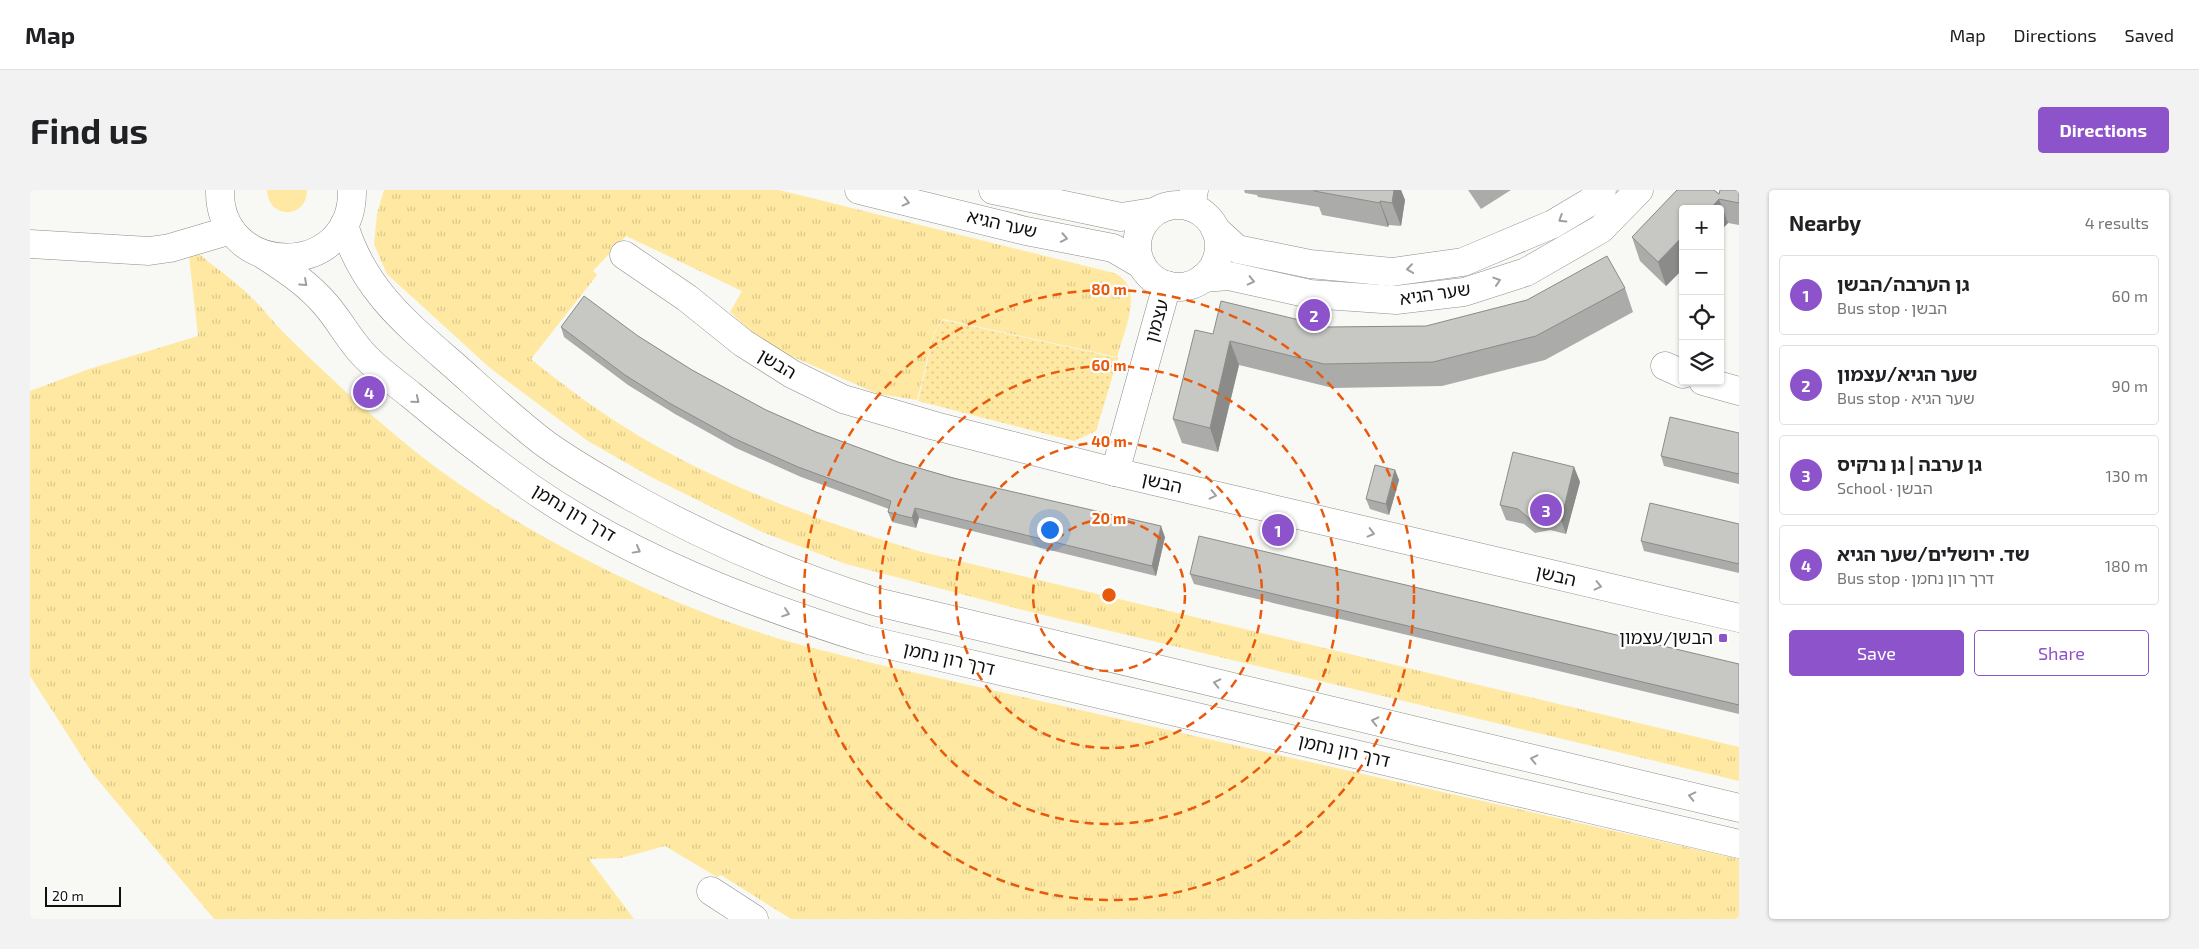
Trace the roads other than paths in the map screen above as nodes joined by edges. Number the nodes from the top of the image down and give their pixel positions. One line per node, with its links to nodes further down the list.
1 (859, 190): 15 (main road, שער הגיא, one-way to 15)
2 (993, 190): 8 (main road, שער הגיא)
3 (1602, 190): 10 (main road, שער הגיא, one-way to 10)
4 (1639, 190): 16 (main road, שער הגיא, one-way to 4)
5 (219, 191): 11 (main road)
6 (353, 191): 9 (main road)
7 (1192, 198): 8 (main road); 10 (main road)
8 (1153, 212): 15 (main road)
9 (344, 225): 13 (main road); 22 (main road, דרך רון נחמן, one-way to 9)
10 (1215, 229): 16 (main road)
11 (230, 230): 12 (main road); 13 (main road, דרך רון נחמן)
12 (30, 244)
13 (264, 255): 23 (main road, דרך רון נחמן, one-way to 23)
14 (624, 255): 20 (main road, הבשן)
15 (1142, 265): 17 (main road)
16 (1203, 278): 17 (main road)
17 (1167, 285): 20 (main road, עצמון)
18 (1717, 385): 19 (main road)
19 (1739, 391)
20 (1115, 472): 21 (main road, הבשן, one-way to 21)
21 (1739, 618)
22 (1739, 808)
23 (1739, 844)
24 (711, 891): 25 (main road)
25 (754, 919)

